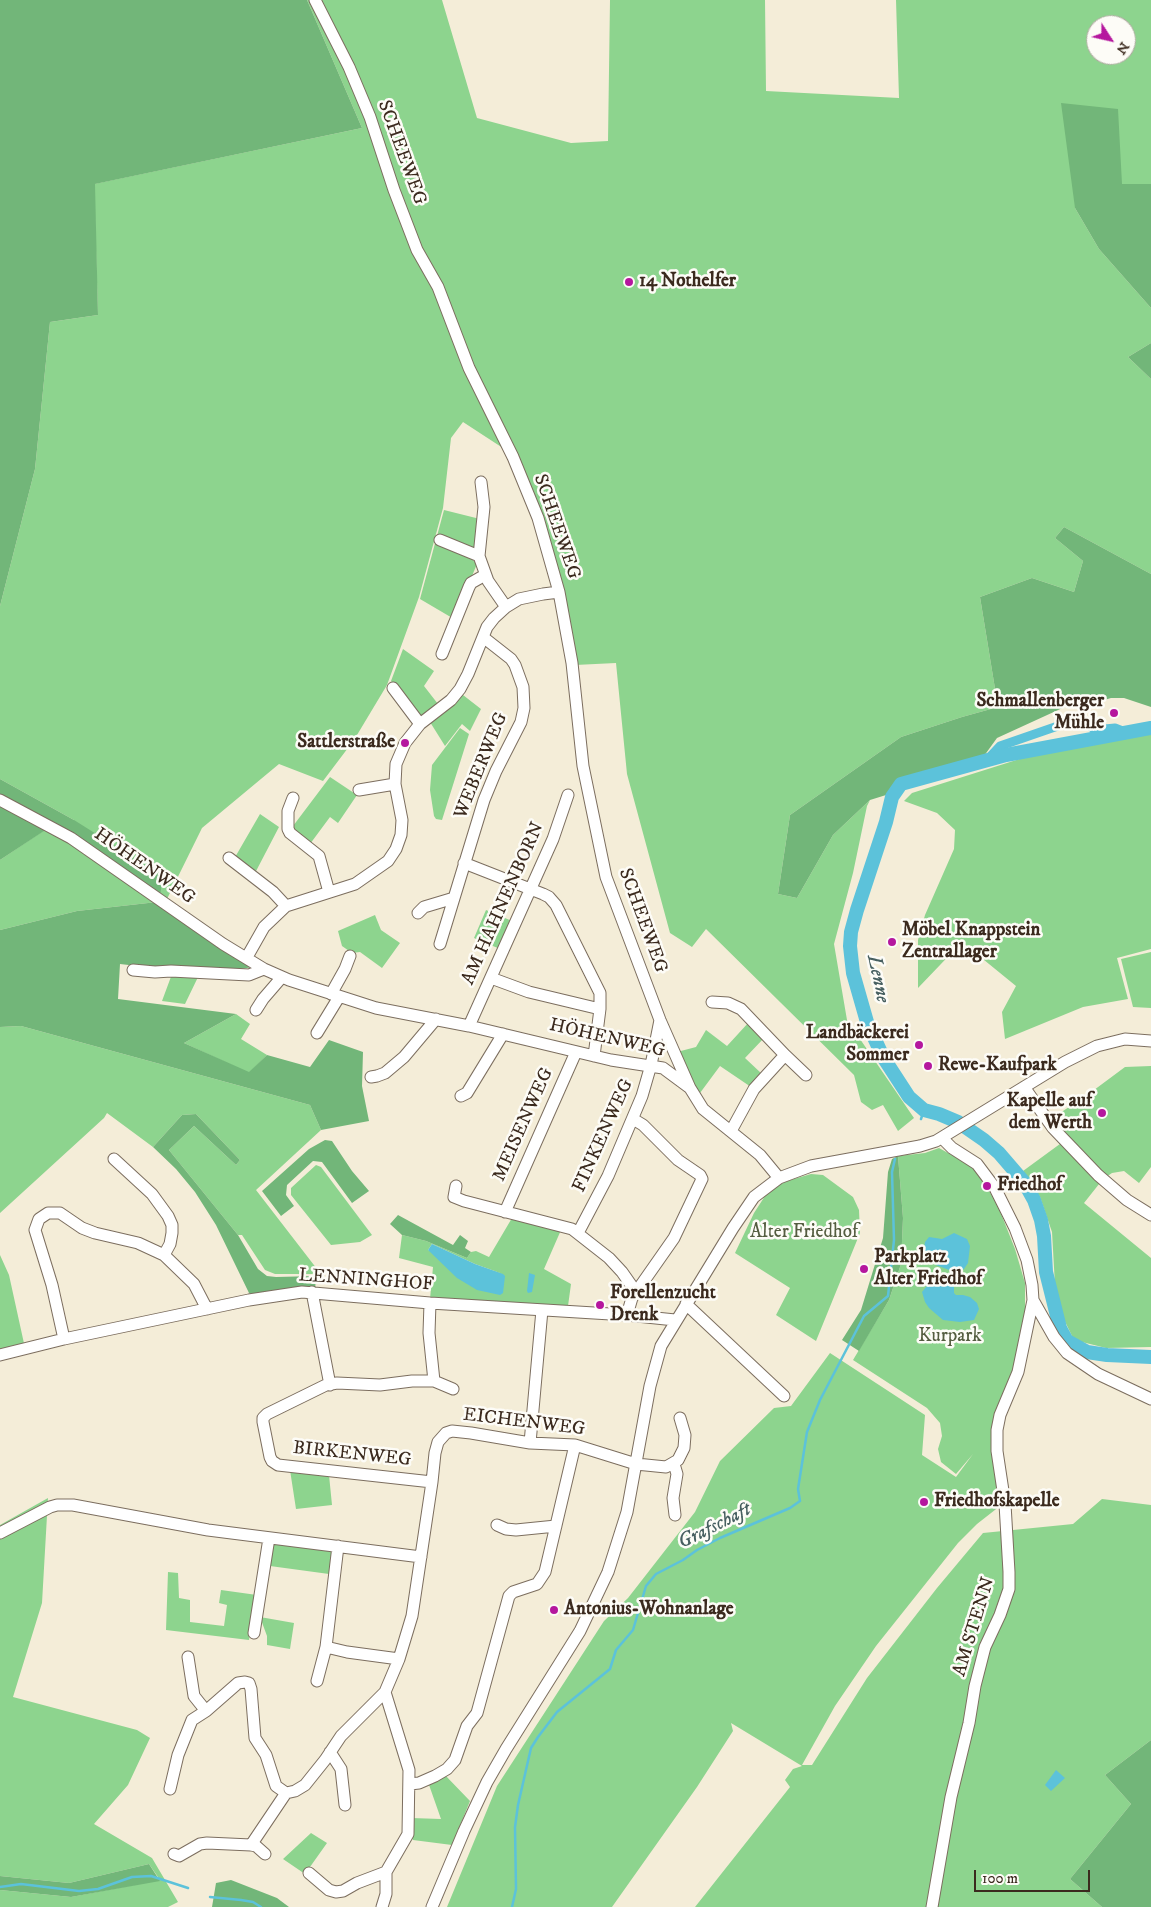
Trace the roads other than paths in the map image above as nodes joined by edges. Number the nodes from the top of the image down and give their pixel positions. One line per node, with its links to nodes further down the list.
1 (315, 0): 6 (street, SCHEEWEG)
2 (480, 482): 4 (street)
3 (440, 540): 4 (street)
4 (479, 556): 5 (street)
5 (485, 575): 7 (street); 9 (street)
6 (560, 592): 7 (street); 36 (street, SCHEEWEG)
7 (506, 607): 8 (street)
8 (483, 637): 11 (street); 18 (street, WEBERWEG)
9 (442, 654)
10 (393, 688): 11 (street)
11 (420, 724): 12 (street)
12 (395, 784): 13 (street); 20 (street)
13 (359, 790)
14 (568, 795): 19 (street, AM HAHNENBORN)
15 (293, 798): 20 (street)
16 (0, 800): 26 (street, HÖHENWEG)
17 (229, 858): 22 (street)
18 (464, 863): 19 (street); 21 (street, WEBERWEG)
19 (530, 890): 30 (street, AM HAHNENBORN); 33 (street)
20 (329, 892): 22 (street)
21 (454, 898): 23 (street); 24 (street, WEBERWEG)
22 (286, 906): 26 (street)
23 (418, 914)
24 (440, 944)
25 (350, 956): 31 (street)
26 (247, 957): 27 (street, HÖHENWEG)
27 (264, 968): 28 (street); 29 (street, HÖHENWEG)
28 (133, 970)
29 (282, 977): 31 (street, HÖHENWEG); 34 (street)
30 (491, 978): 33 (street); 37 (street, AM HAHNENBORN)
31 (335, 995): 35 (street, HÖHENWEG); 38 (street)
32 (712, 1002): 42 (street)
33 (600, 1009): 43 (street)
34 (256, 1010)
35 (436, 1019): 37 (street, HÖHENWEG); 46 (street)
36 (660, 1020): 44 (street, FINKENWEG); 48 (street, SCHEEWEG)
37 (469, 1026): 39 (street, HÖHENWEG)
38 (317, 1033)
39 (503, 1034): 41 (street, HÖHENWEG); 49 (street)
40 (1151, 1041): 47 (street)
41 (576, 1052): 43 (street, HÖHENWEG); 56 (street, MEISENWEG)
42 (785, 1055): 45 (street); 51 (street)
43 (594, 1056): 44 (street, HÖHENWEG)
44 (651, 1066): 48 (street, HÖHENWEG); 50 (street, FINKENWEG)
45 (806, 1075)
46 (371, 1076)
47 (1024, 1087): 52 (street); 57 (street)
48 (690, 1088): 51 (street, HÖHENWEG)
49 (461, 1096)
50 (633, 1119): 58 (street, FINKENWEG); 61 (street)
51 (731, 1131): 54 (street, HÖHENWEG)
52 (945, 1136): 54 (street); 62 (street, AM STENN)
53 (114, 1159): 59 (street)
54 (779, 1178): 64 (street)
55 (456, 1186): 56 (street)
56 (505, 1212): 58 (street)
57 (1151, 1215)
58 (578, 1233): 61 (street)
59 (164, 1256): 65 (street); 69 (street)
60 (312, 1292): 63 (street, LENNINGHOF); 65 (street, LENNINGHOF); 72 (street)
61 (636, 1292): 67 (street)
62 (1033, 1300): 75 (street, AM STENN); 108 (street, AM STENN)
63 (430, 1303): 66 (street, LENNINGHOF); 71 (street)
64 (686, 1304): 68 (street); 74 (street)
65 (207, 1309): 69 (street, LENNINGHOF)
66 (542, 1310): 67 (street, LENNINGHOF); 77 (street)
67 (627, 1315): 68 (street, LENNINGHOF)
68 (675, 1320): 79 (street)
69 (64, 1339): 70 (street, LENNINGHOF)
70 (0, 1355)
71 (434, 1381): 72 (street); 73 (street)
72 (330, 1384): 81 (street, BIRKENWEG)
73 (453, 1389)
74 (784, 1396)
75 (1151, 1399)
76 (680, 1418): 80 (street)
77 (530, 1443): 78 (street, EICHENWEG); 81 (street, EICHENWEG)
78 (575, 1445): 79 (street, EICHENWEG); 84 (street)
79 (636, 1464): 80 (street, EICHENWEG); 107 (street)
80 (674, 1464): 82 (street)
81 (432, 1482): 88 (street, EICHENWEG)
82 (675, 1515)
83 (497, 1525): 84 (street)
84 (556, 1526): 97 (street)
85 (0, 1533): 86 (street)
86 (269, 1538): 87 (street); 89 (street)
87 (338, 1546): 88 (street); 90 (street)
88 (421, 1557): 92 (street, EICHENWEG)
89 (254, 1633)
90 (326, 1647): 92 (street); 93 (street)
91 (188, 1657): 95 (street)
92 (399, 1659): 94 (street, EICHENWEG)
93 (317, 1680)
94 (385, 1692): 96 (street); 97 (street)
95 (206, 1711): 98 (street); 99 (street)
96 (330, 1752): 99 (street); 100 (street)
97 (410, 1784): 104 (street)
98 (170, 1789)
99 (286, 1793): 101 (street)
100 (345, 1805)
101 (251, 1845): 102 (street); 103 (street)
102 (174, 1854)
103 (265, 1854)
104 (386, 1872): 105 (street); 106 (street)
105 (309, 1873)
106 (382, 1907)
107 (432, 1907)
108 (932, 1907)

